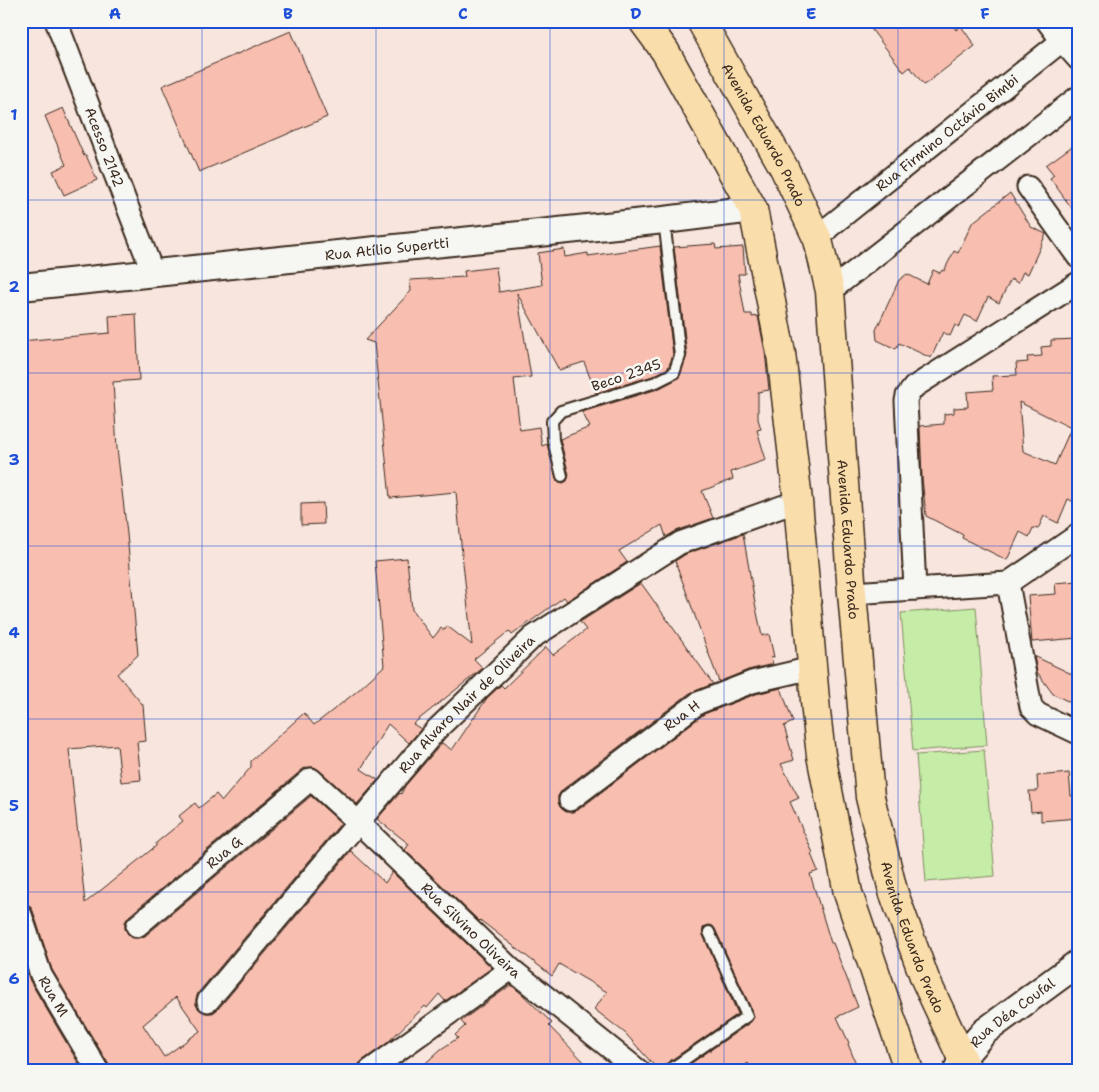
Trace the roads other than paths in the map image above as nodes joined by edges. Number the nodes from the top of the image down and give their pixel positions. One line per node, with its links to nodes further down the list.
1 (56, 21): 13 (street, Acesso 2142)
2 (642, 21): 9 (main road)
3 (702, 21): 11 (main road, Avenida Eduardo Prado)
4 (1047, 21): 5 (street)
5 (1070, 35): 6 (street); 11 (street, Rua Firmino Octávio Bimbi)
6 (1078, 59)
7 (1078, 97): 16 (street)
8 (1028, 187): 12 (street)
9 (753, 208): 10 (street, Rua Atílio Supertti); 18 (main road)
10 (664, 220): 13 (street, Rua Atílio Supertti); 17 (lane, Beco 2345)
11 (818, 240): 16 (main road, Avenida Eduardo Prado)
12 (1078, 257)
13 (153, 273): 15 (street, Rua Atílio Supertti)
14 (1078, 283): 21 (street)
15 (21, 287)
16 (830, 291): 22 (main road, Avenida Eduardo Prado)
17 (562, 476)
18 (798, 501): 23 (main road); 27 (street, Rua Alvaro Nair de Oliveira)
19 (1078, 535): 20 (street)
20 (1008, 583): 21 (street); 24 (street)
21 (907, 589): 22 (street)
22 (852, 592): 34 (main road, Avenida Eduardo Prado)
23 (812, 668): 26 (street, Rua H); 39 (main road)
24 (1078, 733)
25 (311, 779): 27 (street, Rua Silvino Oliveira); 29 (street, Rua G)
26 (570, 800)
27 (358, 822): 32 (street, Rua Silvino Oliveira); 33 (street, Rua Alvaro Nair de Oliveira)
28 (21, 915): 35 (street, Rua M)
29 (137, 926)
30 (708, 932): 38 (lane)
31 (1078, 963): 34 (street, Rua Déa Coufal)
32 (511, 969): 36 (street); 37 (street, Rua Silvino Oliveira)
33 (208, 1001)
34 (963, 1066)
35 (98, 1071)
36 (369, 1071)
37 (639, 1071)
38 (668, 1071)
39 (909, 1071)

